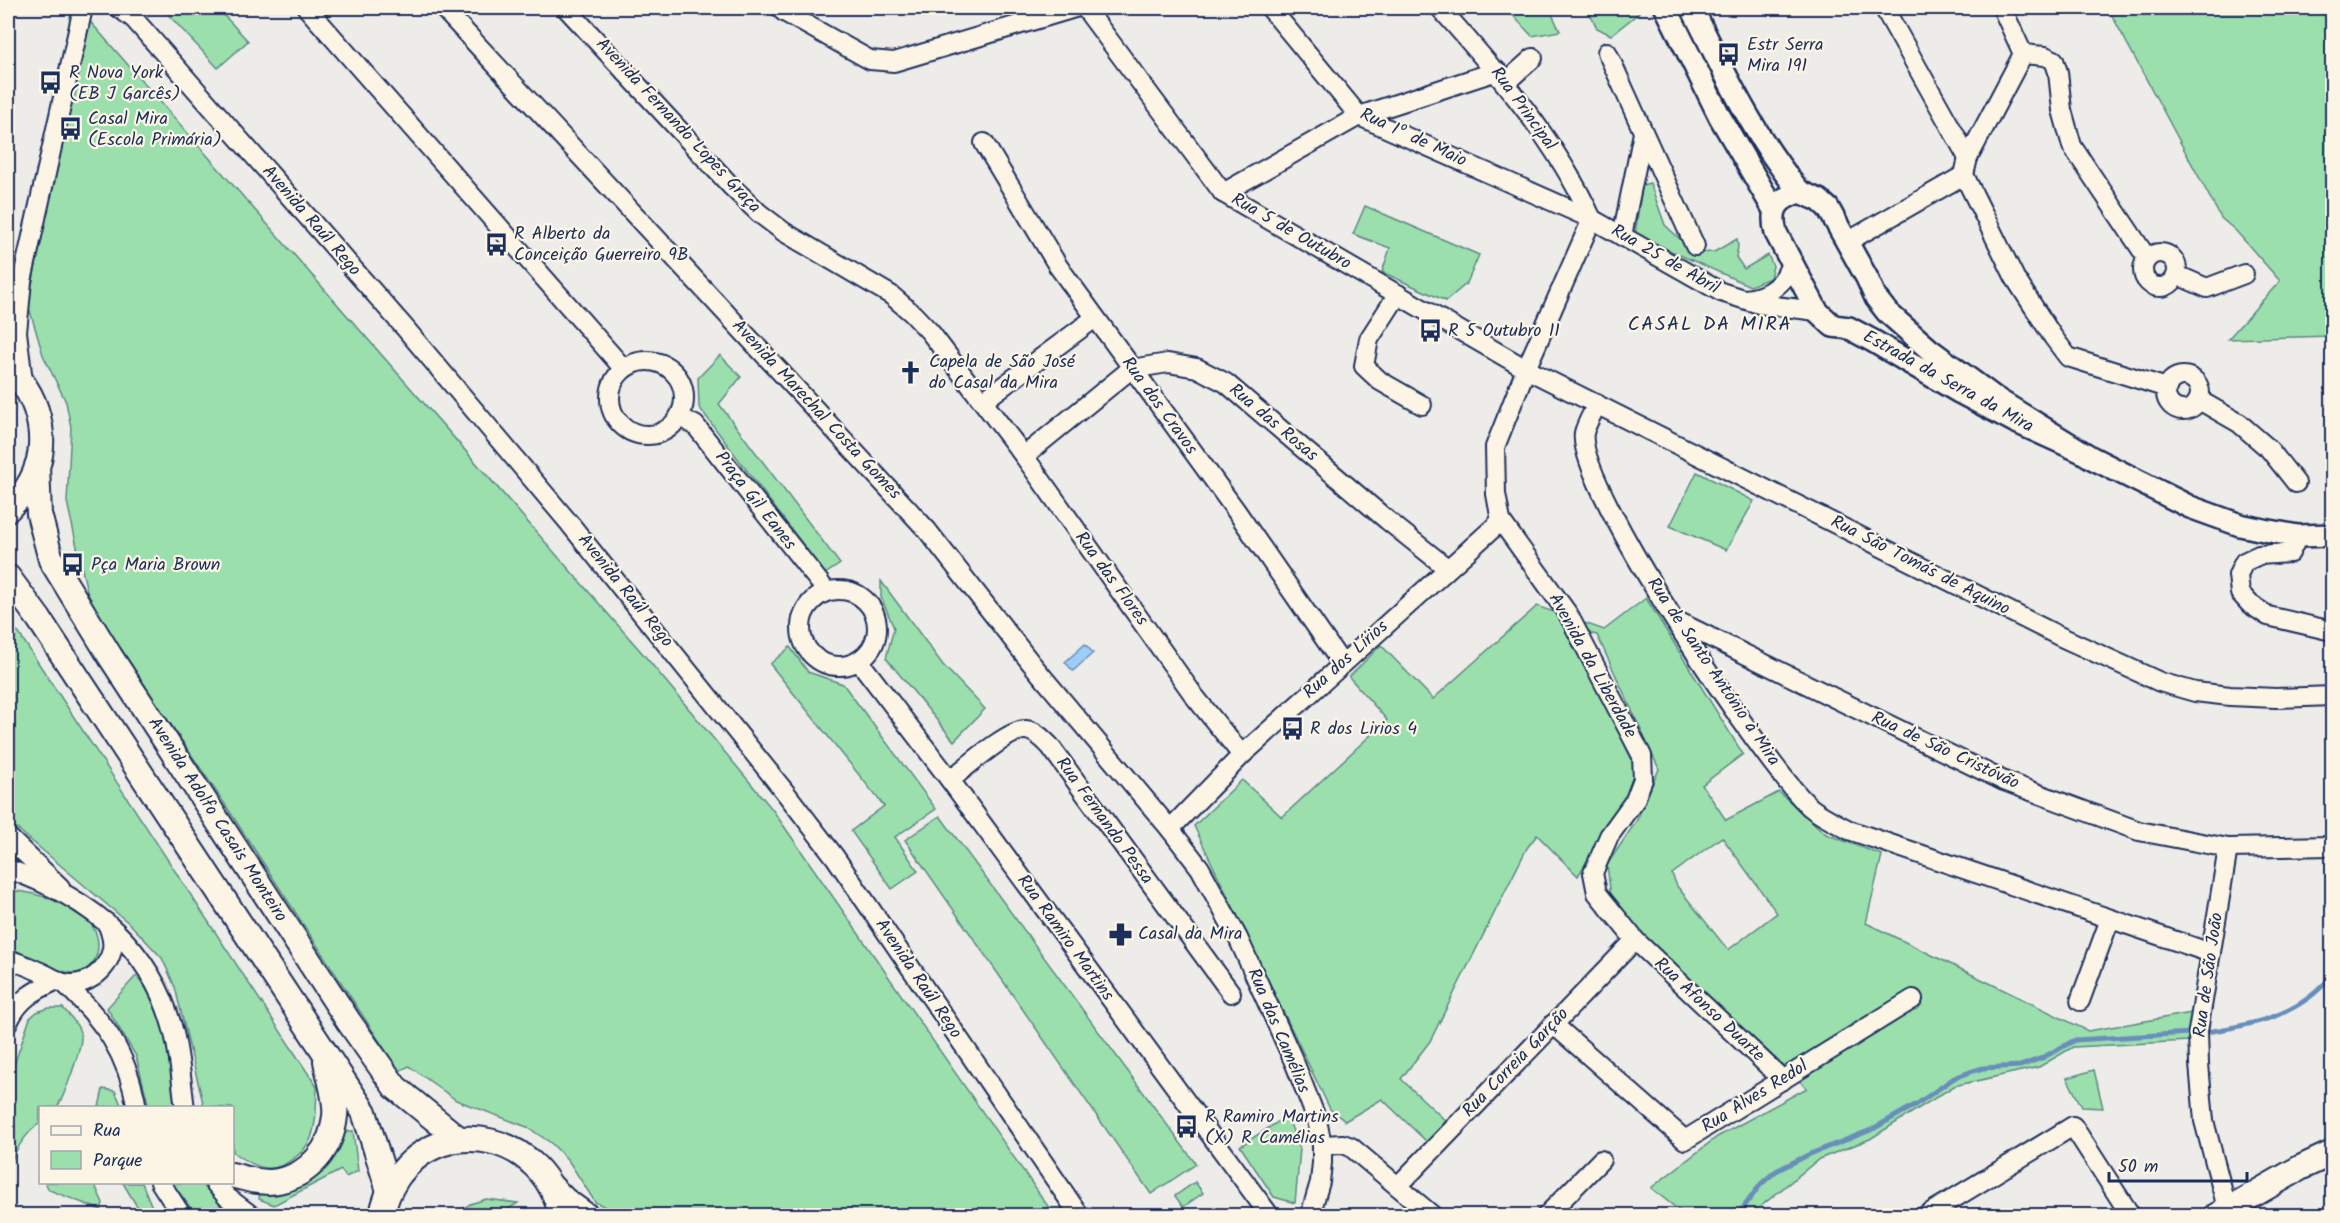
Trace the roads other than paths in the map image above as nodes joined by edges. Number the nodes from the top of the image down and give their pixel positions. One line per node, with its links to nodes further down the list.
1 (83, 8): 34 (street)
2 (119, 8): 106 (street, Avenida Raúl Rego)
3 (307, 8): 42 (street)
4 (443, 8): 70 (street, Avenida Marechal Costa Gomes)
5 (566, 8): 48 (street, Avenida Fernando Lopes Graça)
6 (780, 8): 7 (street)
7 (1075, 8)
8 (1085, 8): 24 (street, Rua 5 de Outubro)
9 (1270, 8): 19 (street, Rua 1º de Maio)
10 (1440, 8): 18 (street, Rua Principal)
11 (1666, 8): 25 (street, Estrada da Serra da Mira)
12 (1692, 8): 23 (street, Estrada da Serra da Mira)
13 (1884, 8): 22 (street)
14 (2002, 8): 16 (street)
15 (1606, 52): 20 (street)
16 (2023, 54): 22 (street); 30 (street)
17 (1533, 58): 18 (street)
18 (1501, 77): 19 (street); 26 (street, Rua Principal)
19 (1359, 116): 24 (street); 26 (street, Rua 1º de Maio)
20 (1643, 133): 27 (street); 29 (street)
21 (984, 143): 40 (street, Rua dos Cravos)
22 (1966, 167): 28 (street); 46 (street)
23 (1800, 192): 25 (street); 28 (street, Estrada da Serra da Mira)
24 (1223, 193): 35 (street, Rua 5 de Outubro)
25 (1774, 210): 31 (street, Estrada da Serra da Mira)
26 (1592, 219): 27 (street, Rua 25 de Abril); 44 (street, Avenida da Liberdade)
27 (1622, 236): 37 (street, Rua 25 de Abril)
28 (1847, 242): 36 (street, Estrada da Serra da Mira)
29 (1695, 246)
30 (2147, 258): 33 (street); 33 (street)
31 (1791, 262): 37 (street); 39 (street, Estrada da Serra da Mira)
32 (2244, 274): 33 (street)
33 (2177, 275)
34 (22, 281): 38 (street); 45 (street)
35 (1398, 294): 44 (street, Rua 5 de Outubro); 50 (street)
36 (1876, 298): 41 (street, Estrada da Serra da Mira); 52 (street, Estrada da Serra da Mira)
37 (1739, 300): 39 (street, Rua 25 de Abril)
38 (8, 309)
39 (1817, 311): 41 (street, Estrada da Serra da Mira)
40 (1095, 318): 43 (street, Rua dos Cravos); 48 (street)
41 (1849, 328): 52 (street, Estrada da Serra da Mira)
42 (624, 368): 51 (street); 51 (street)
43 (1131, 369): 53 (street, Rua das Rosas); 60 (street, Rua das Rosas); 66 (street, Rua dos Cravos)
44 (1526, 369): 49 (street, Rua São Tomás de Aquino); 57 (street, Avenida da Liberdade)
45 (15, 374): 54 (main road)
46 (2167, 388): 47 (street); 47 (street)
47 (2199, 400): 55 (street)
48 (983, 401): 53 (street, Rua das Flores)
49 (1598, 404): 63 (street, Rua de Santo António à Mira); 67 (street, Rua São Tomás de Aquino)
50 (1422, 405)
51 (679, 417): 62 (street, Praça Gil Eanes)
52 (2080, 451): 59 (street, Estrada da Serra da Mira)
53 (1023, 456): 68 (street, Rua das Flores)
54 (37, 466): 56 (main road); 91 (main road, Avenida Adolfo Casais Monteiro)
55 (2296, 483)
56 (8, 509)
57 (1501, 521): 60 (street, Rua dos Lírios); 78 (street, Avenida da Liberdade)
58 (2332, 535): 59 (street, Estrada da Serra da Mira)
59 (2298, 536): 64 (street)
60 (1447, 568): 66 (street, Rua dos Lírios)
61 (8, 577): 87 (main road, Avenida Adolfo Casais Monteiro)
62 (824, 592): 65 (street); 65 (street)
63 (1675, 619): 73 (street, Rua de São Cristóvão); 76 (street, Rua de Santo António à Mira)
64 (2332, 631)
65 (859, 661): 69 (street, Rua Ramiro Martins)
66 (1342, 664): 68 (street, Rua dos Lírios)
67 (2332, 696)
68 (1242, 755): 70 (street, Rua dos Lírios)
69 (950, 780): 82 (street, Rua Fernando Pessa); 107 (street, Rua Ramiro Martins)
70 (1170, 829): 92 (street, Rua das Camélias)
71 (8, 837): 75 (street)
72 (2332, 846): 73 (street)
73 (2228, 848): 79 (street, Rua de São João)
74 (12, 875): 75 (street)
75 (68, 895): 77 (street)
76 (2110, 919): 79 (street, Rua de Santo António à Mira); 84 (street)
77 (107, 922): 81 (street); 90 (street)
78 (1635, 940): 86 (street, Rua Correia Garção); 88 (street, Rua Afonso Duarte)
79 (2211, 954): 101 (street, Rua de São João)
80 (8, 959): 81 (street)
81 (61, 981): 85 (street); 89 (street)
82 (1231, 993)
83 (1913, 999): 88 (street, Rua Alves Redol)
84 (2080, 1001)
85 (8, 1023)
86 (1553, 1024): 88 (street, Rua Alves Redol); 99 (street, Rua Correia Garção)
87 (325, 1053): 95 (main road); 100 (main road, Avenida Adolfo Casais Monteiro)
88 (1783, 1080)
89 (137, 1106)
90 (184, 1106)
91 (459, 1139): 96 (main road); 100 (main road)
92 (1322, 1145): 99 (street); 108 (street, Rua das Camélias)
93 (2332, 1153): 101 (main road)
94 (1601, 1160): 110 (street)
95 (234, 1176)
96 (548, 1179): 104 (main road); 105 (street)
97 (161, 1184): 102 (street)
98 (216, 1184): 103 (street)
99 (1398, 1186): 109 (street)
100 (382, 1207)
101 (2222, 1212)
102 (182, 1215)
103 (252, 1215)
104 (561, 1215)
105 (592, 1215)
106 (1080, 1215)
107 (1270, 1215)
108 (1310, 1215)
109 (1433, 1215)
110 (1546, 1215)
111 (1925, 1215): 112 (street)
112 (2132, 1215)

